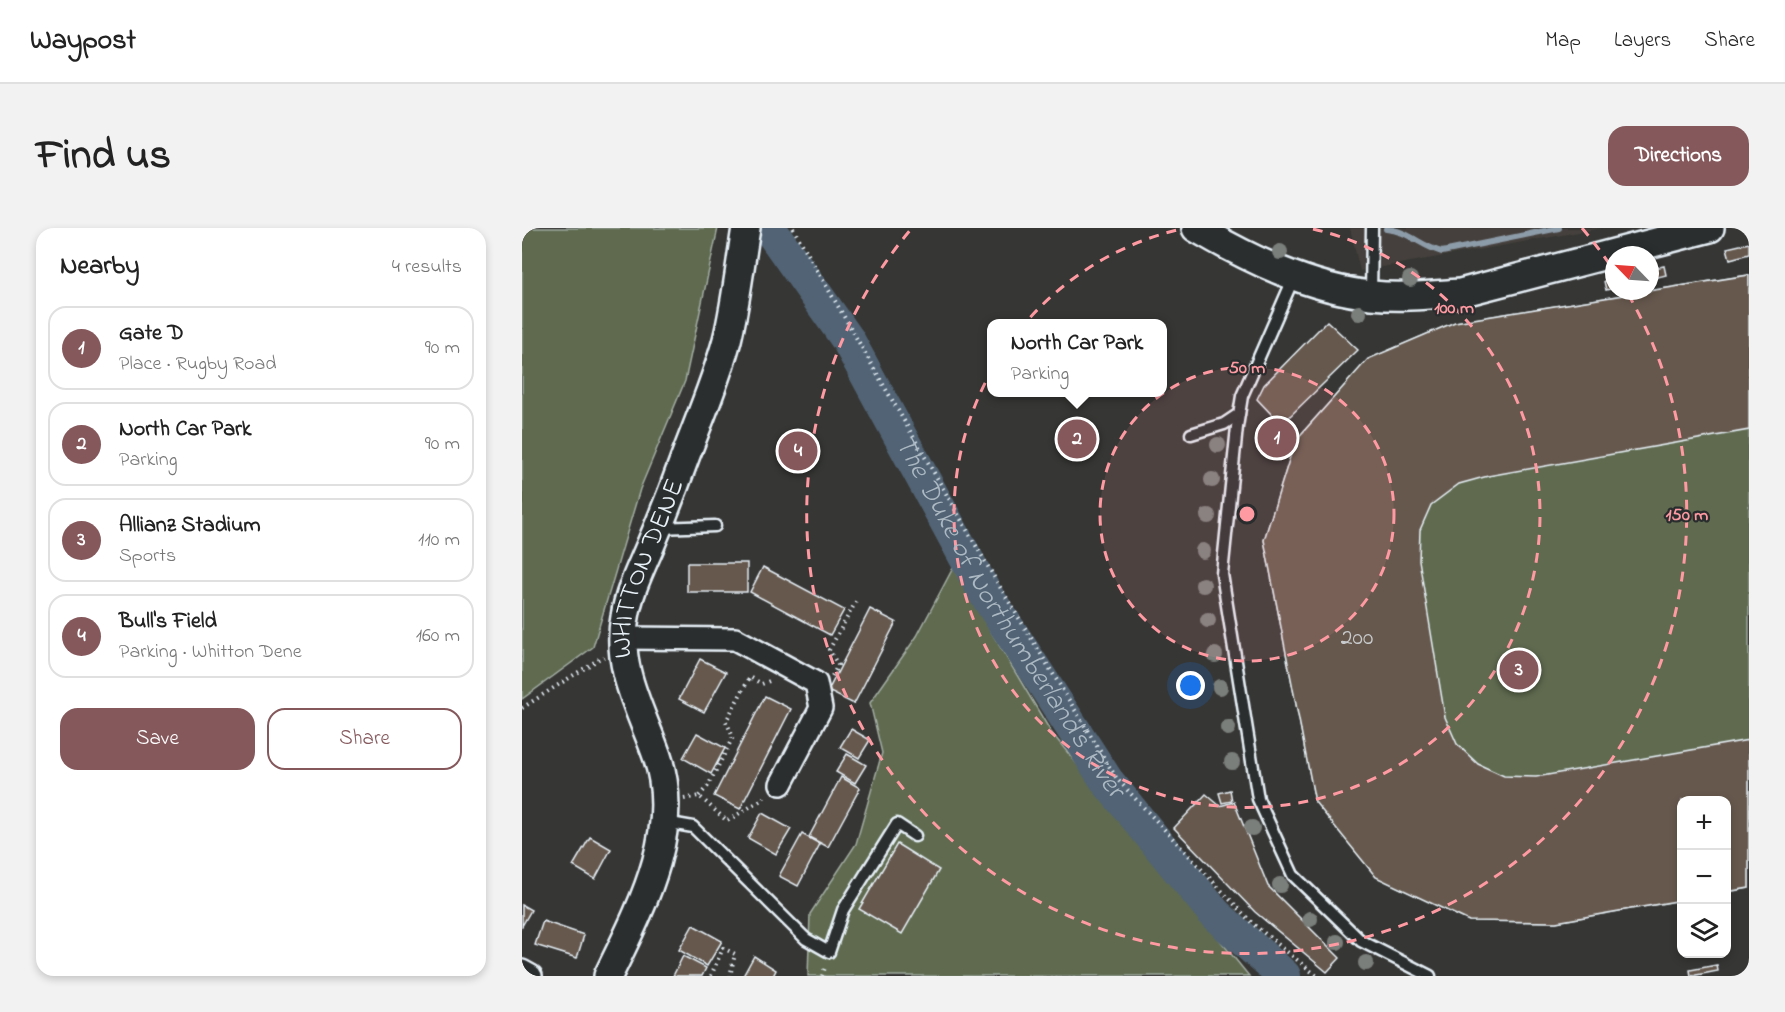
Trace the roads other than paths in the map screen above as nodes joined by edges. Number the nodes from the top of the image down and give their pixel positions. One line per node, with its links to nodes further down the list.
1 (746, 228): 10 (street, WHITTON DENE)
2 (1196, 228): 5 (street)
3 (1372, 228): 6 (lane)
4 (1710, 228): 6 (street)
5 (1294, 276): 6 (street); 7 (lane)
6 (1371, 295)
7 (1239, 414): 8 (lane); 18 (lane)
8 (1191, 434)
9 (715, 526): 10 (lane)
10 (658, 528): 11 (street, WHITTON DENE)
11 (623, 638): 12 (street); 13 (street, WHITTON DENE)
12 (781, 784)
13 (665, 812): 14 (lane); 17 (street, WHITTON DENE)
14 (915, 836)
15 (522, 971): 16 (street)
16 (531, 976)
17 (608, 976)
18 (1430, 976)

